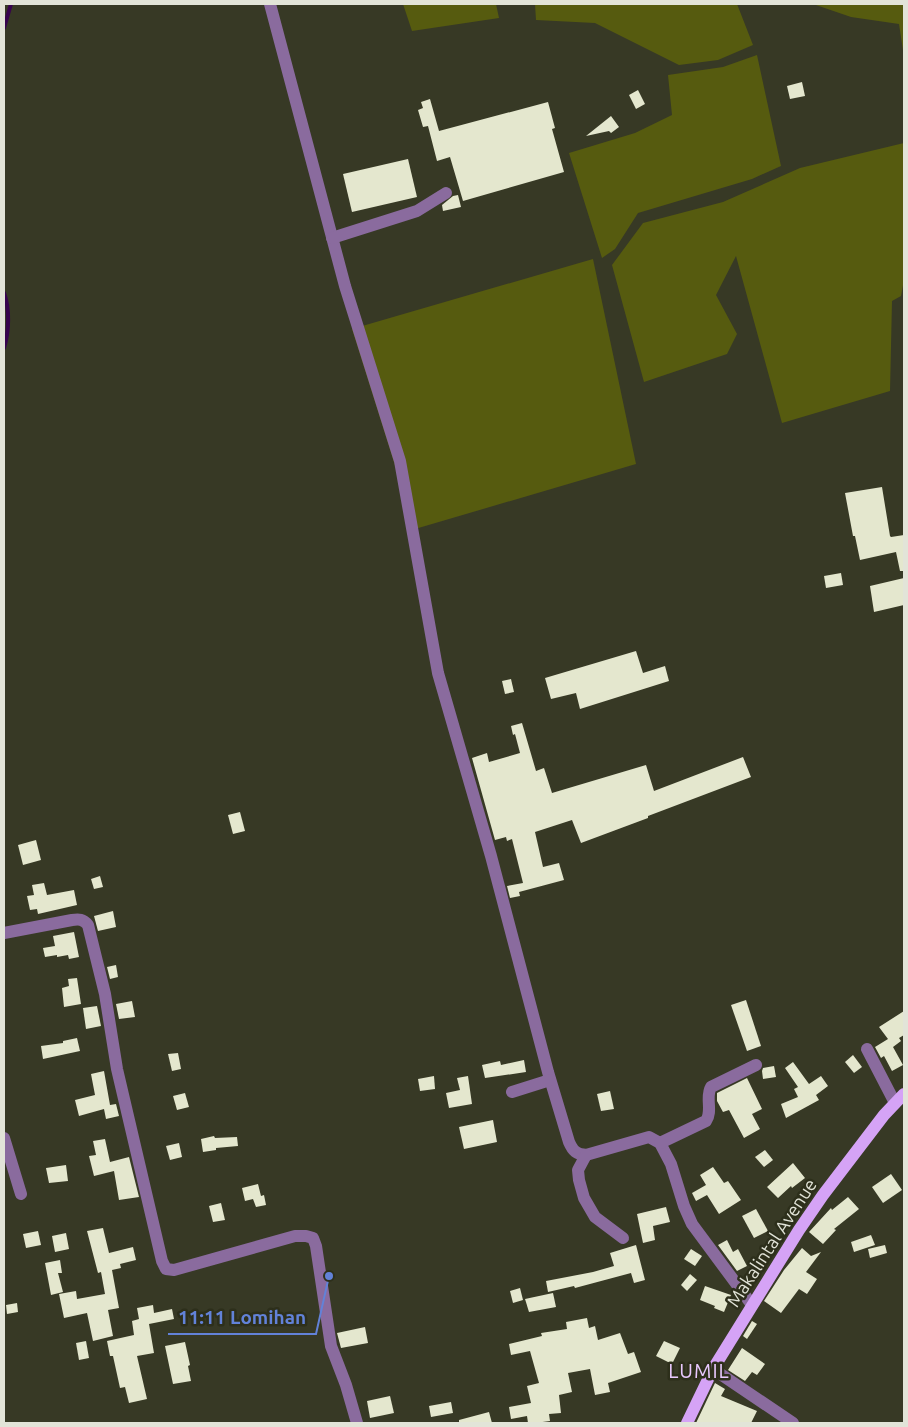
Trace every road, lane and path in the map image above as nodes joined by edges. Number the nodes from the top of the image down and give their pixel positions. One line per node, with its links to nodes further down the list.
1 (270, 4): 3 (street)
2 (446, 193): 3 (street)
3 (332, 238): 7 (street)
4 (4, 933): 18 (street)
5 (868, 1049): 10 (street)
6 (756, 1064): 12 (street)
7 (550, 1080): 8 (street); 13 (street)
8 (512, 1092)
9 (904, 1094): 10 (main road, Makalintal Avenue)
10 (895, 1103): 16 (main road, Makalintal Avenue)
11 (4, 1138): 14 (street)
12 (660, 1143): 13 (street); 16 (street)
13 (586, 1155): 15 (street)
14 (21, 1194)
15 (623, 1238)
16 (752, 1305): 17 (main road, Makalintal Avenue)
17 (713, 1369): 19 (main road, Makalintal Avenue); 20 (street)
18 (357, 1423)
19 (687, 1423)
20 (793, 1423)

